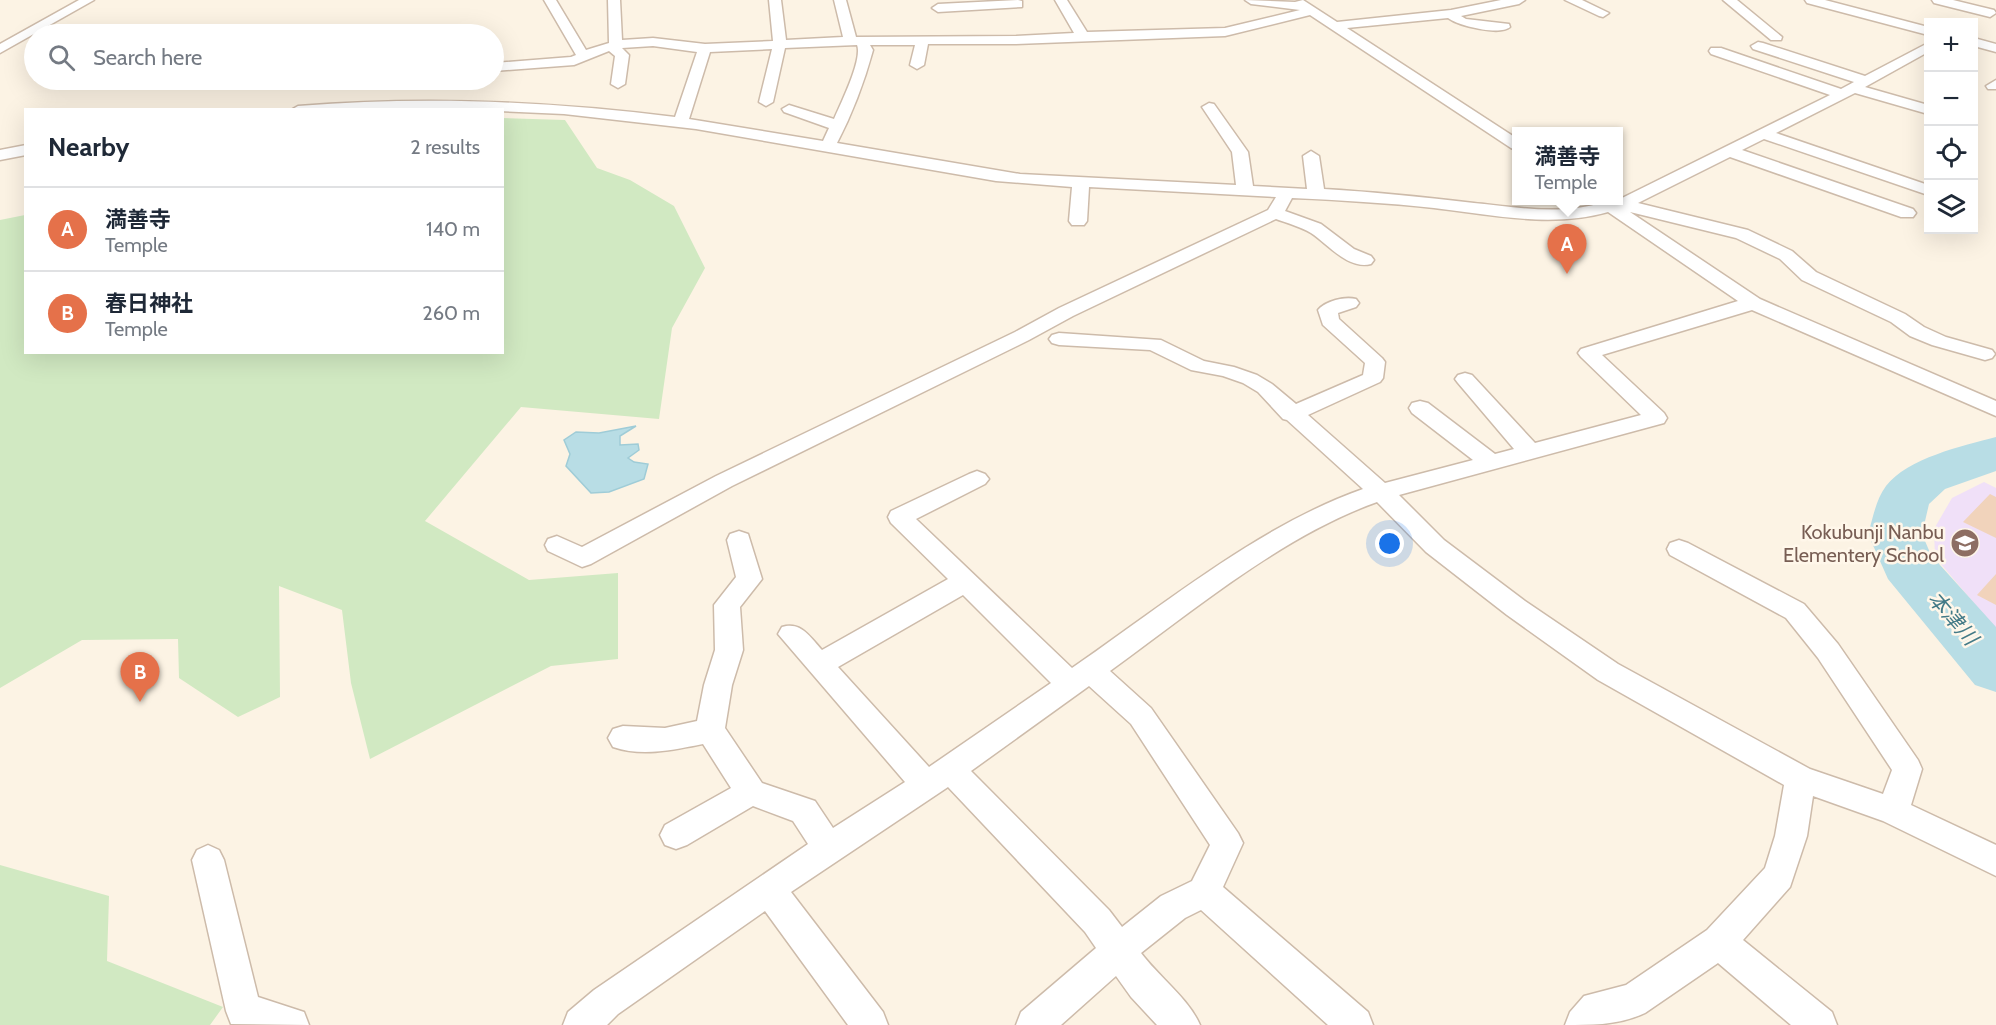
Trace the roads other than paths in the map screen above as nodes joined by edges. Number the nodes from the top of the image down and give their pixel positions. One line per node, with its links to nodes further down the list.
1 (88, 0): 22 (street)
2 (550, 0): 43 (street)
3 (614, 0): 36 (street)
4 (775, 0): 34 (street)
5 (840, 0): 33 (street)
6 (1060, 0): 27 (street)
7 (1251, 0): 14 (street)
8 (1471, 0): 15 (street)
9 (1519, 0): 15 (street)
10 (1571, 0): 18 (street)
11 (1729, 0): 28 (street)
12 (1811, 0): 25 (street)
13 (1938, 0): 17 (street)
14 (1304, 6): 23 (street); 27 (street)
15 (1486, 7): 19 (street)
16 (1021, 10): 20 (street); 29 (street)
17 (1993, 11): 21 (street)
18 (1603, 13)
19 (1451, 14): 23 (street); 24 (street)
20 (942, 19): 29 (street); 32 (street)
21 (1978, 19)
22 (45, 24)
23 (1333, 26): 56 (street)
24 (1504, 27)
25 (1924, 30)
26 (24, 36): 30 (street)
27 (1083, 36): 29 (street)
28 (1776, 37)
29 (1036, 39)
30 (16, 40): 31 (street); 40 (street)
31 (24, 40)
32 (922, 40): 33 (street); 44 (street)
33 (856, 41): 34 (street); 54 (street)
34 (780, 43): 38 (street); 48 (street)
35 (1978, 43): 39 (street)
36 (616, 46): 38 (street); 43 (street); 46 (street)
37 (1758, 46): 47 (street)
38 (705, 48): 53 (street)
39 (1996, 48)
40 (0, 49)
41 (1924, 50): 47 (street)
42 (1716, 51): 47 (street)
43 (583, 56): 45 (street)
44 (917, 65)
45 (504, 68)
46 (618, 84)
47 (1854, 88): 52 (street); 55 (street)
48 (766, 102)
49 (1209, 107): 64 (street)
50 (319, 108): 53 (street)
51 (789, 109): 54 (street)
52 (1924, 109)
53 (680, 124): 57 (street)
54 (839, 126): 57 (street)
55 (1764, 134): 59 (street); 63 (street)
56 (1512, 142)
57 (828, 146): 62 (street)
58 (24, 150): 60 (street)
59 (1729, 152): 67 (street); 72 (street)
60 (0, 154)
61 (1311, 156): 66 (street)
62 (1081, 183): 64 (street); 73 (street)
63 (1924, 188)
64 (1245, 191): 65 (street)
65 (1286, 194): 66 (street); 71 (street)
66 (1316, 195): 68 (street)
67 (1623, 199)
68 (1608, 205)
69 (1612, 205): 76 (street)
70 (1615, 205): 78 (street)
71 (1275, 213): 74 (street); 88 (street)
72 (1907, 213)
73 (1078, 221)
74 (1365, 260)
75 (1349, 303): 82 (street)
76 (1753, 303): 81 (street); 83 (street)
77 (1059, 339): 82 (street)
78 (1985, 354)
79 (1465, 379): 83 (street)
80 (1420, 408): 84 (street)
81 (1996, 409)
82 (1291, 414): 86 (street)
83 (1529, 451): 84 (street)
84 (1491, 462): 86 (street)
85 (977, 479): 90 (street)
86 (1380, 492): 93 (street); 97 (street)
87 (739, 540): 94 (street)
88 (557, 545)
89 (1679, 549): 99 (street)
90 (966, 581): 92 (street); 93 (street)
91 (791, 634): 92 (street)
92 (819, 665): 96 (street)
93 (1080, 677): 96 (street); 105 (street)
94 (710, 730): 95 (street); 98 (street)
95 (623, 738)
96 (938, 777): 101 (street); 107 (street)
97 (1800, 779): 99 (street); 106 (street)
98 (751, 792): 100 (street); 101 (street)
99 (1893, 811): 103 (street)
100 (676, 835)
101 (828, 849): 104 (street)
102 (208, 860): 108 (street)
103 (1996, 861)
104 (769, 889): 110 (street); 111 (street)
105 (1204, 892): 107 (street); 114 (street)
106 (1719, 942): 115 (street); 116 (street)
107 (1119, 950): 112 (street); 113 (street)
108 (240, 1018): 109 (street)
109 (291, 1025)
110 (581, 1025)
111 (870, 1025)
112 (1034, 1025)
113 (1182, 1025)
114 (1356, 1025)
115 (1583, 1025)
116 (1819, 1025)

